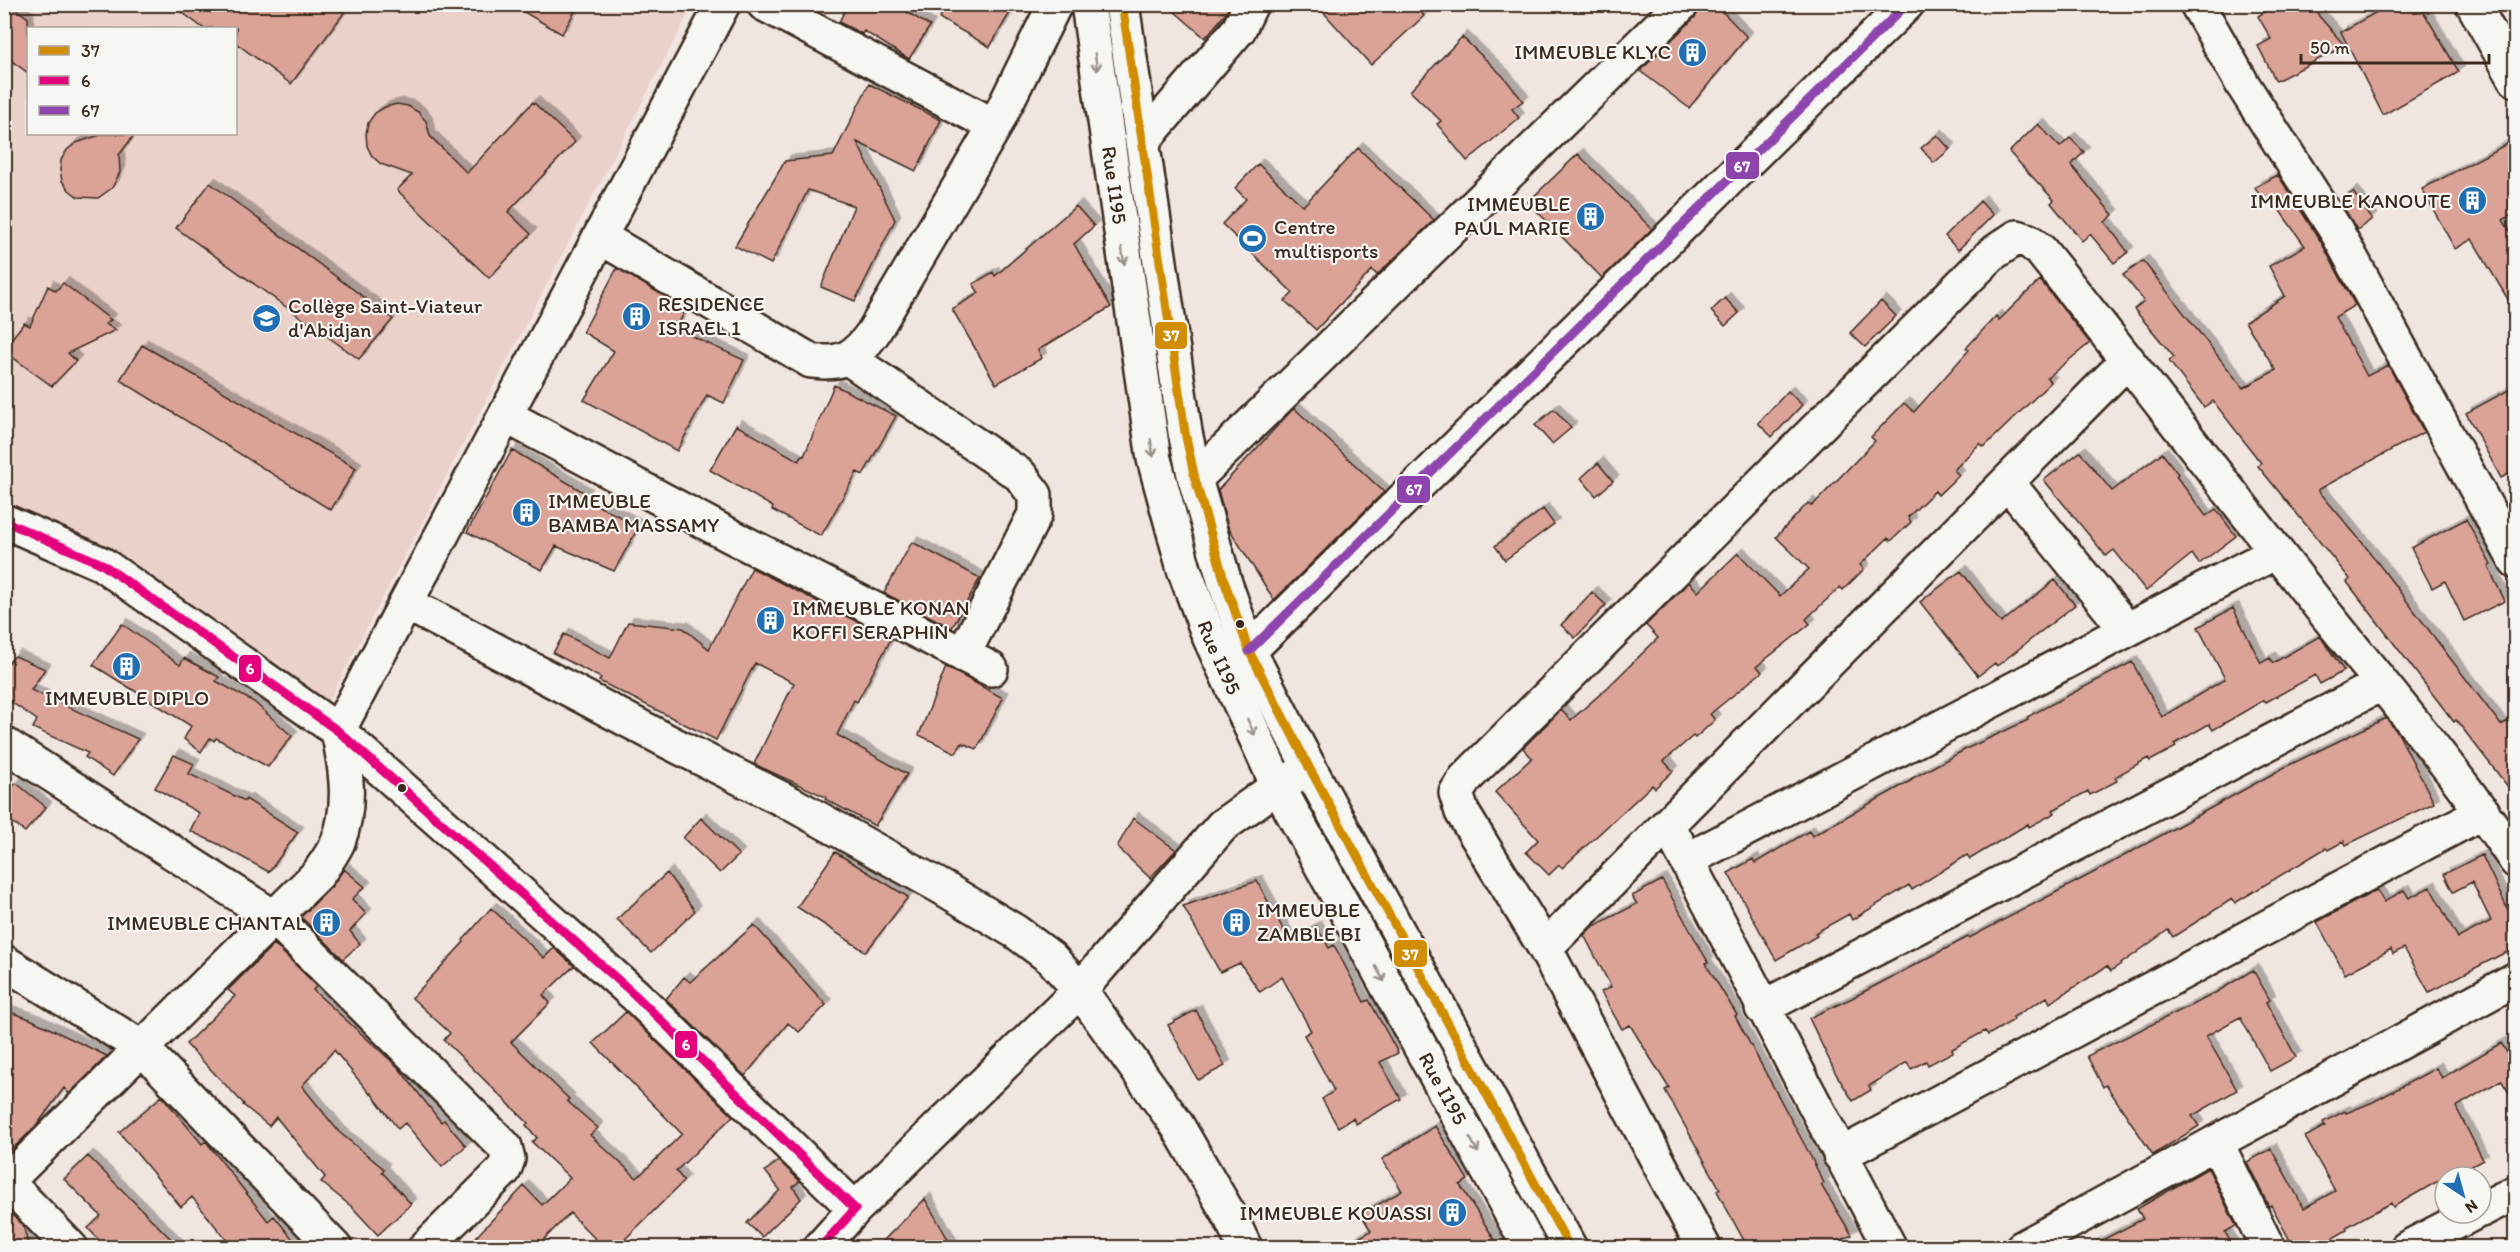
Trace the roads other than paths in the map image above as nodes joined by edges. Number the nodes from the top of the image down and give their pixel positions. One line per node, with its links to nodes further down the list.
1 (723, 4): 14 (street)
2 (764, 4): 12 (street)
3 (1055, 4): 12 (street)
4 (1088, 4): 30 (street, Rue I195, one-way to 30)
5 (1122, 4): 13 (street, Rue I195)
6 (1251, 4): 13 (street)
7 (1682, 4): 18 (street)
8 (1907, 4): 25 (street)
9 (2197, 4): 22 (street)
10 (2473, 4): 11 (street)
11 (2516, 80)
12 (995, 126): 15 (street)
13 (1142, 142): 18 (street, Rue I195)
14 (600, 237): 15 (street); 17 (street)
15 (848, 358): 17 (street)
16 (2128, 360): 19 (street); 21 (street); 36 (street)
17 (506, 416): 23 (street)
18 (1195, 479): 25 (street, Rue I195)
19 (2007, 482): 24 (street); 32 (street)
20 (4, 521): 27 (street)
21 (2276, 552): 24 (street); 26 (street)
22 (2516, 562)
23 (406, 603): 27 (street); 39 (street)
24 (2127, 630): 33 (street)
25 (1249, 651): 29 (street, Rue I195)
26 (2381, 684): 31 (street); 40 (street)
27 (338, 731): 35 (street); 47 (street)
28 (4, 744): 35 (street)
29 (1310, 769): 30 (street); 55 (street, Rue I195)
30 (1278, 786): 39 (street); 54 (street, Rue I195, one-way to 54)
31 (2483, 812): 34 (street); 43 (street)
32 (1668, 825): 33 (street); 36 (street)
33 (1687, 860): 40 (street)
34 (2516, 861)
35 (274, 918): 41 (street); 51 (street)
36 (1545, 948): 56 (street)
37 (4, 962): 41 (street)
38 (2516, 979): 42 (street)
39 (1080, 990): 47 (street); 53 (street)
40 (1762, 1008): 43 (street)
41 (141, 1047): 44 (street); 50 (street)
42 (2216, 1142): 58 (street); 59 (street)
43 (1840, 1155): 57 (street)
44 (6, 1181): 49 (street)
45 (2516, 1192): 46 (street)
46 (2493, 1204)
47 (855, 1209): 52 (street)
48 (2451, 1225): 60 (street)
49 (71, 1248)
50 (335, 1248)
51 (424, 1248)
52 (820, 1248)
53 (1245, 1248)
54 (1530, 1248)
55 (1570, 1248)
56 (1704, 1248)
57 (1890, 1248)
58 (2022, 1248)
59 (2268, 1248)
60 (2407, 1248)

